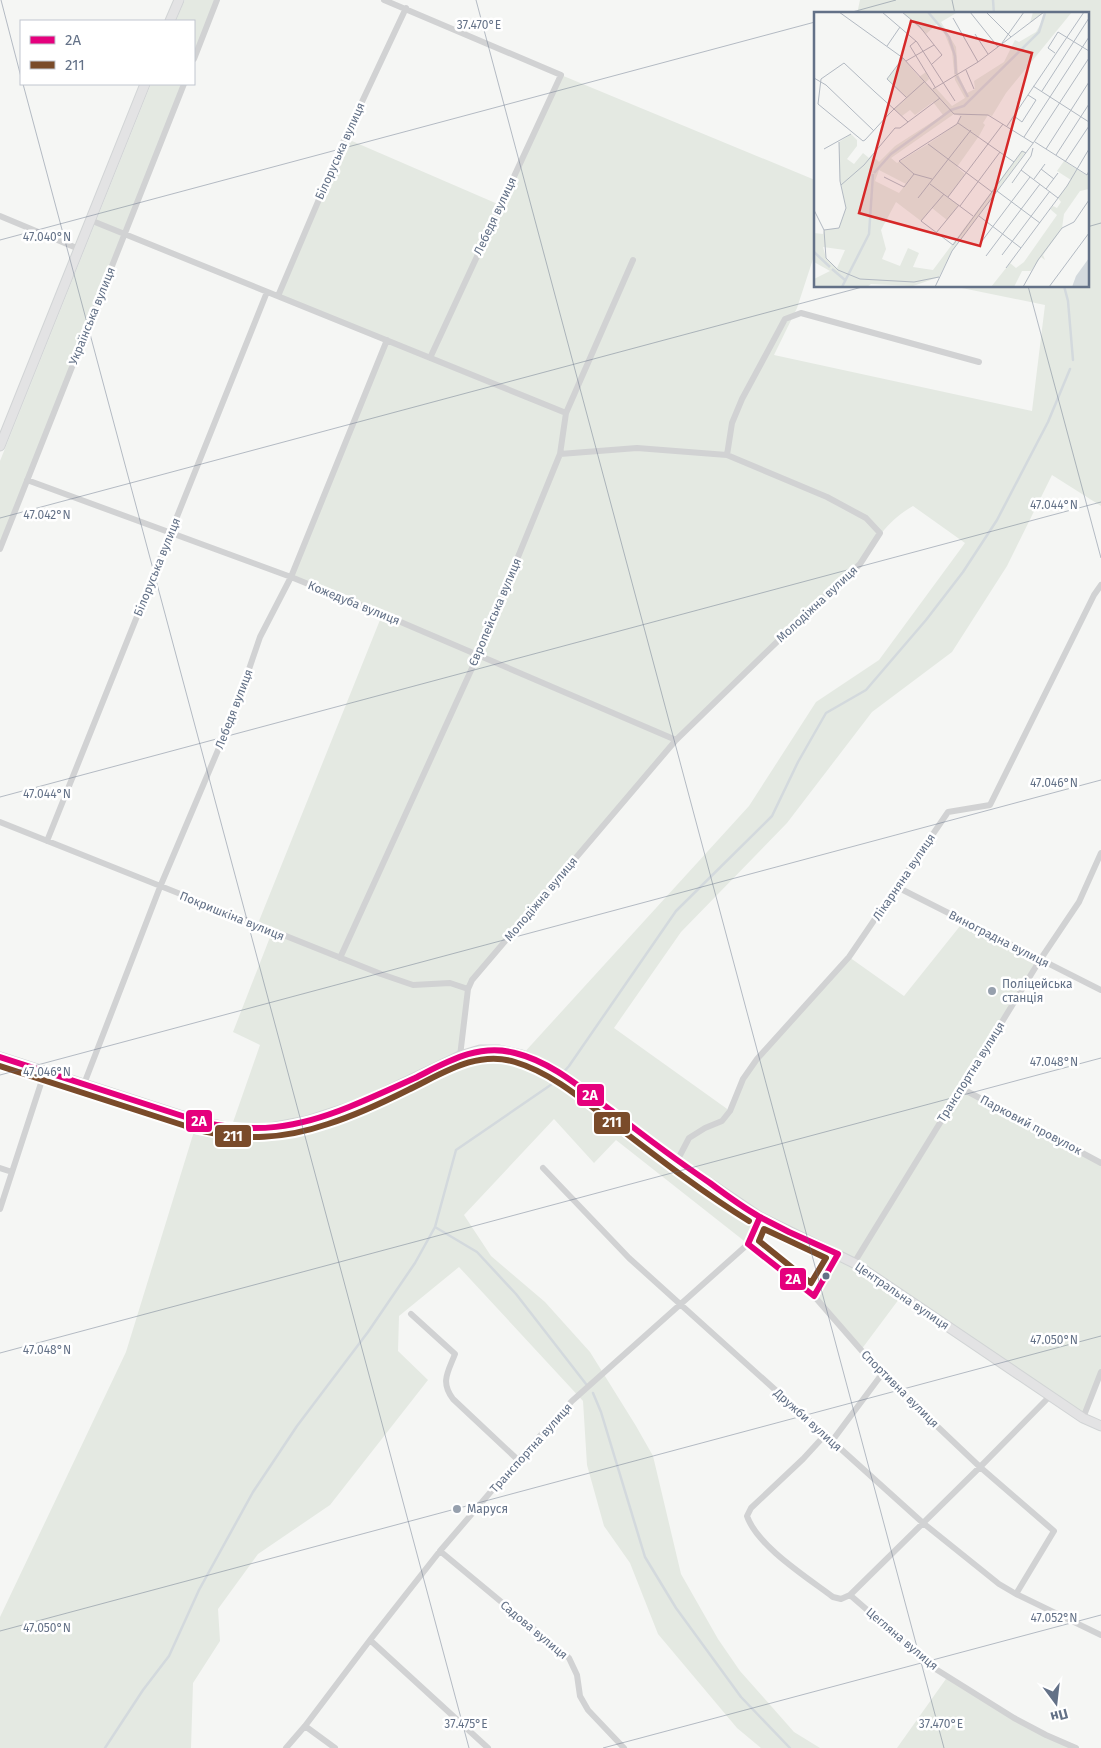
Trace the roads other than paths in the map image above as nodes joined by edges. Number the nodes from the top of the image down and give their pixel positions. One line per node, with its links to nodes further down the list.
1 (179, 0): 5 (street)
2 (217, 0): 6 (street)
3 (384, 0): 4 (street)
4 (406, 8): 15 (street, Білоруська вулиця); 17 (street, Лебедя вулиця)
5 (170, 20)
6 (195, 56)
7 (145, 85): 10 (street)
8 (184, 85): 11 (street, Українська вулиця)
9 (0, 216): 12 (street)
10 (90, 220): 11 (street); 12 (street)
11 (124, 234): 14 (street); 23 (street, Українська вулиця)
12 (78, 249): 20 (street)
13 (633, 260): 19 (street, Європейська вулиця)
14 (267, 292): 15 (street); 24 (street, Білоруська вулиця)
15 (278, 296): 16 (street)
16 (387, 340): 17 (street); 26 (street, Лебедя вулиця)
17 (430, 358): 19 (street)
18 (979, 362): 22 (street)
19 (566, 413): 21 (street, Європейська вулиця)
20 (0, 446)
21 (560, 454): 22 (street); 28 (street, Європейська вулиця)
22 (727, 455): 29 (street, Молодіжна вулиця)
23 (27, 480): 24 (street, Кожедуба вулиця); 25 (street, Українська вулиця)
24 (171, 533): 26 (street, Кожедуба вулиця); 31 (street, Білоруська вулиця)
25 (0, 548)
26 (290, 577): 28 (street, Кожедуба вулиця); 33 (street, Лебедя вулиця)
27 (1101, 585): 34 (street, Лікарняна вулиця)
28 (478, 655): 29 (street, Кожедуба вулиця); 35 (street, Європейська вулиця)
29 (676, 740): 37 (street, Молодіжна вулиця)
30 (0, 822): 31 (street, Покришкіна вулиця)
31 (48, 842): 33 (street, Покришкіна вулиця)
32 (1101, 853): 36 (street, Транспортна вулиця)
33 (160, 887): 35 (street, Покришкіна вулиця); 42 (street, Лебедя вулиця)
34 (897, 887): 36 (street, Виноградна вулиця); 44 (street, Лікарняна вулиця)
35 (340, 958): 37 (street, Покришкіна вулиця)
36 (1040, 960): 38 (street, Виноградна вулиця); 43 (street, Транспортна вулиця)
37 (468, 989): 39 (street, Молодіжна вулиця)
38 (1101, 990)
39 (460, 1056): 42 (street, Центральна вулиця); 44 (street, Центральна вулиця)
40 (0, 1057): 41 (street, Центральна вулиця)
41 (45, 1071): 42 (street, Центральна вулиця); 48 (street)
42 (85, 1082)
43 (962, 1088): 45 (street, Парковий провулок); 53 (street, Транспортна вулиця)
44 (677, 1160): 50 (street, Центральна вулиця)
45 (1101, 1163)
46 (0, 1168): 48 (street)
47 (543, 1168): 55 (street, Дружби вулиця)
48 (12, 1172): 49 (street)
49 (0, 1209)
50 (760, 1217): 51 (street, Транспортна вулиця); 52 (street, Центральна вулиця)
51 (748, 1244): 54 (street, Спортивна вулиця); 55 (street, Транспортна вулиця)
52 (838, 1254): 53 (street, Центральна вулиця); 54 (street)
53 (854, 1263): 59 (street, Центральна вулиця)
54 (814, 1296): 58 (street, Спортивна вулиця)
55 (681, 1303): 62 (street, Дружби вулиця); 64 (street, Транспортна вулиця)
56 (411, 1314): 64 (street)
57 (1101, 1372): 60 (street)
58 (882, 1374): 63 (street); 65 (street, Спортивна вулиця)
59 (1050, 1396): 60 (street, Центральна вулиця); 65 (street)
60 (1083, 1418): 61 (street, Центральна вулиця)
61 (1101, 1426)
62 (824, 1435): 63 (street, Дружби вулиця); 69 (street)
63 (832, 1441): 66 (street, Дружби вулиця)
64 (518, 1460): 67 (street, Транспортна вулиця)
65 (980, 1467): 66 (street); 68 (street, Спортивна вулиця)
66 (923, 1523): 68 (street, Дружби вулиця); 69 (street)
67 (440, 1552): 71 (street, Транспортна вулиця); 76 (street, Садова вулиця)
68 (1016, 1594): 70 (street, Дружби вулиця)
69 (850, 1595): 77 (street, Цегляна вулиця)
70 (1101, 1634)
71 (370, 1640): 72 (street, Транспортна вулиця); 75 (street)
72 (305, 1726): 73 (street, Транспортна вулиця); 74 (street)
73 (286, 1748)
74 (335, 1748)
75 (488, 1748)
76 (624, 1748)
77 (1076, 1748)

